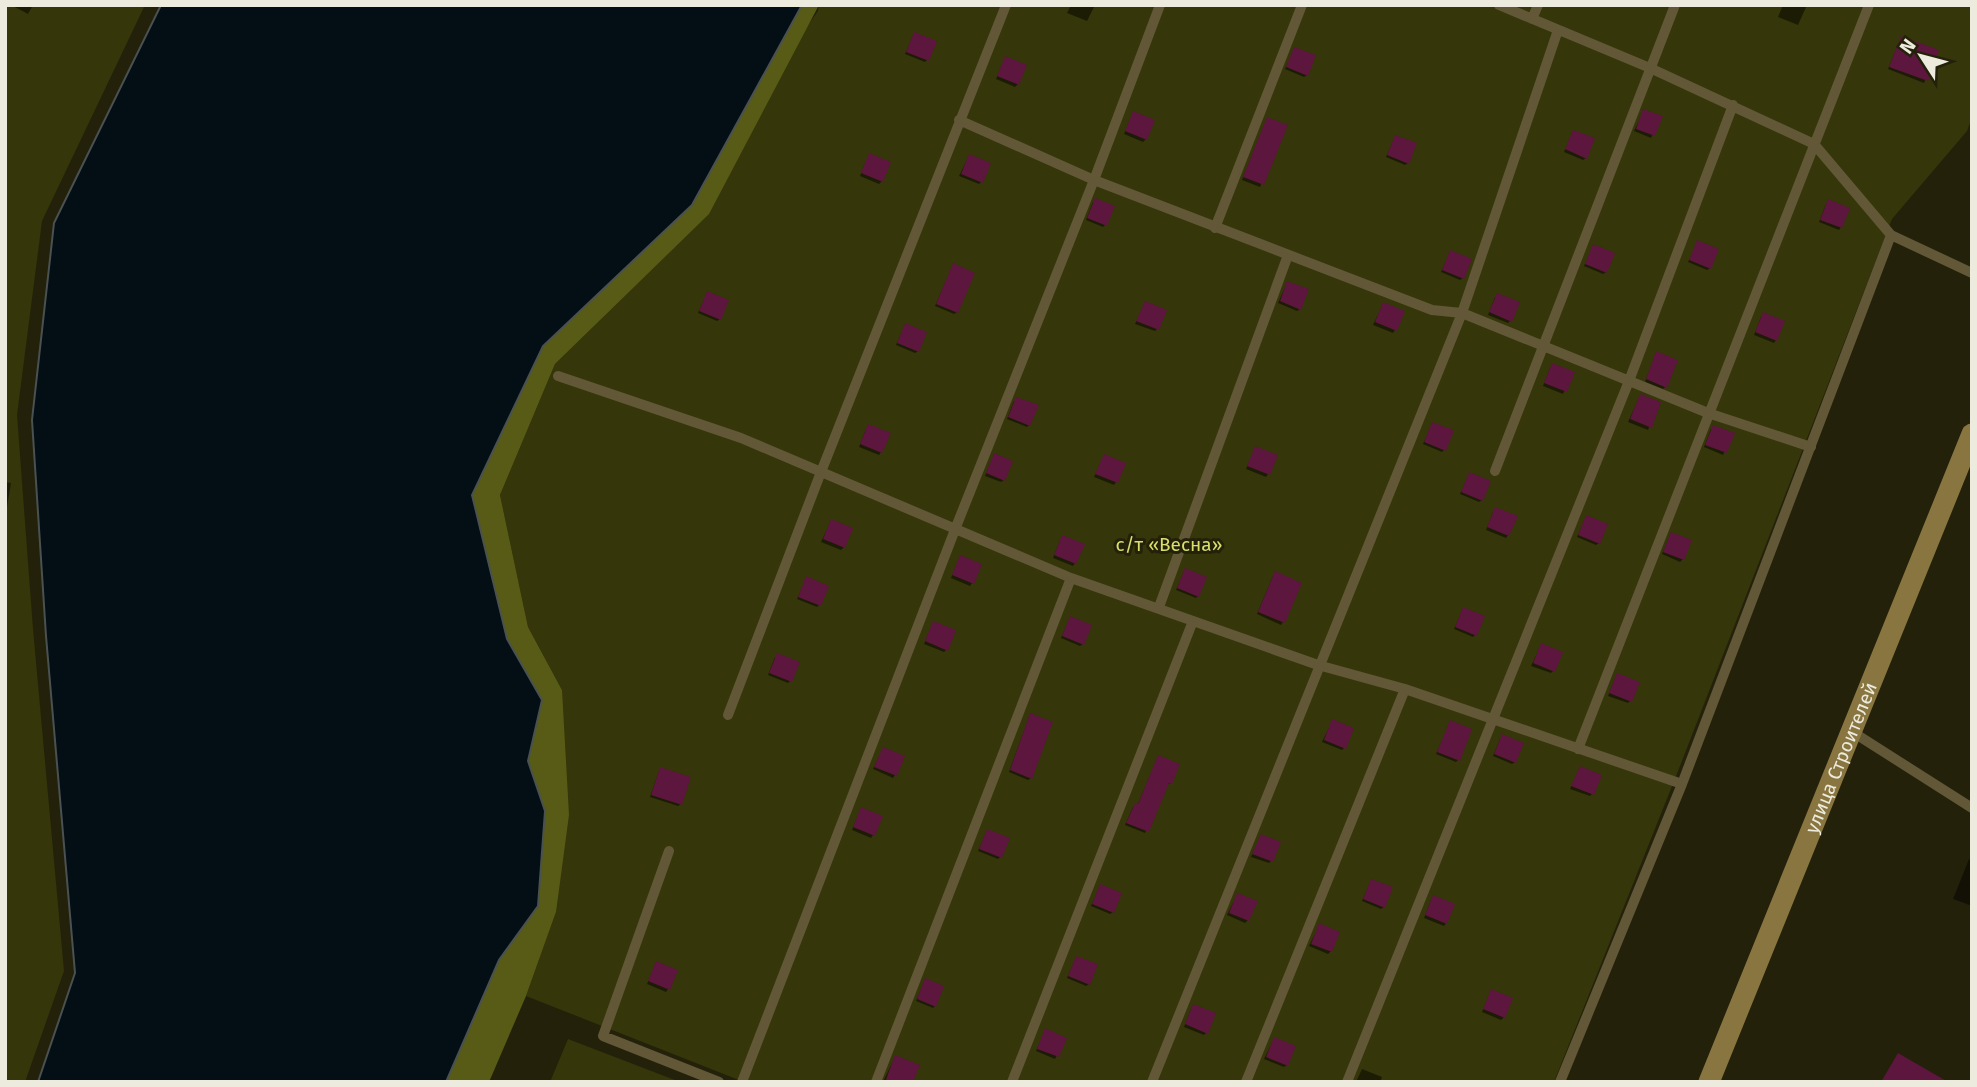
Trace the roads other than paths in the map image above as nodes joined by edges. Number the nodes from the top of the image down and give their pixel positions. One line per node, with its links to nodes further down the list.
1 (1006, 5): 12 (lane)
2 (1160, 5): 14 (lane)
3 (1301, 5): 15 (lane)
4 (1499, 5): 8 (lane)
5 (1538, 5): 8 (lane)
6 (1675, 5): 10 (lane)
7 (1869, 5): 13 (lane)
8 (1532, 19): 9 (lane)
9 (1558, 30): 10 (lane); 19 (lane)
10 (1650, 68): 11 (lane); 20 (lane)
11 (1733, 105): 13 (lane); 22 (lane)
12 (959, 120): 14 (lane); 27 (lane)
13 (1814, 144): 16 (lane); 23 (lane)
14 (1094, 180): 15 (lane); 28 (lane)
15 (1214, 228): 17 (lane)
16 (1891, 235): 18 (lane); 25 (lane)
17 (1288, 255): 19 (lane); 30 (lane)
18 (1972, 273)
19 (1462, 313): 20 (lane); 32 (lane)
20 (1542, 345): 22 (lane); 26 (lane)
21 (558, 376): 27 (lane)
22 (1629, 380): 23 (lane); 35 (lane)
23 (1708, 413): 25 (lane); 37 (lane)
24 (1972, 434): 36 (main road, улица Строителей)
25 (1811, 447): 38 (lane)
26 (1495, 471)
27 (821, 472): 28 (lane); 34 (lane)
28 (956, 527): 29 (lane); 42 (lane)
29 (1071, 578): 30 (lane); 43 (lane)
30 (1159, 607): 31 (lane)
31 (1193, 621): 32 (lane); 44 (lane)
32 (1318, 665): 33 (lane); 45 (lane)
33 (1405, 689): 35 (lane); 46 (lane)
34 (728, 715)
35 (1493, 719): 37 (lane); 47 (lane)
36 (1851, 732): 39 (lane); 49 (main road, улица Строителей)
37 (1578, 749): 38 (lane)
38 (1682, 784): 48 (lane)
39 (1972, 808)
40 (670, 851): 41 (lane)
41 (719, 1082)
42 (742, 1082)
43 (876, 1082)
44 (1012, 1082)
45 (1152, 1082)
46 (1246, 1082)
47 (1347, 1082)
48 (1560, 1082)
49 (1709, 1082)

